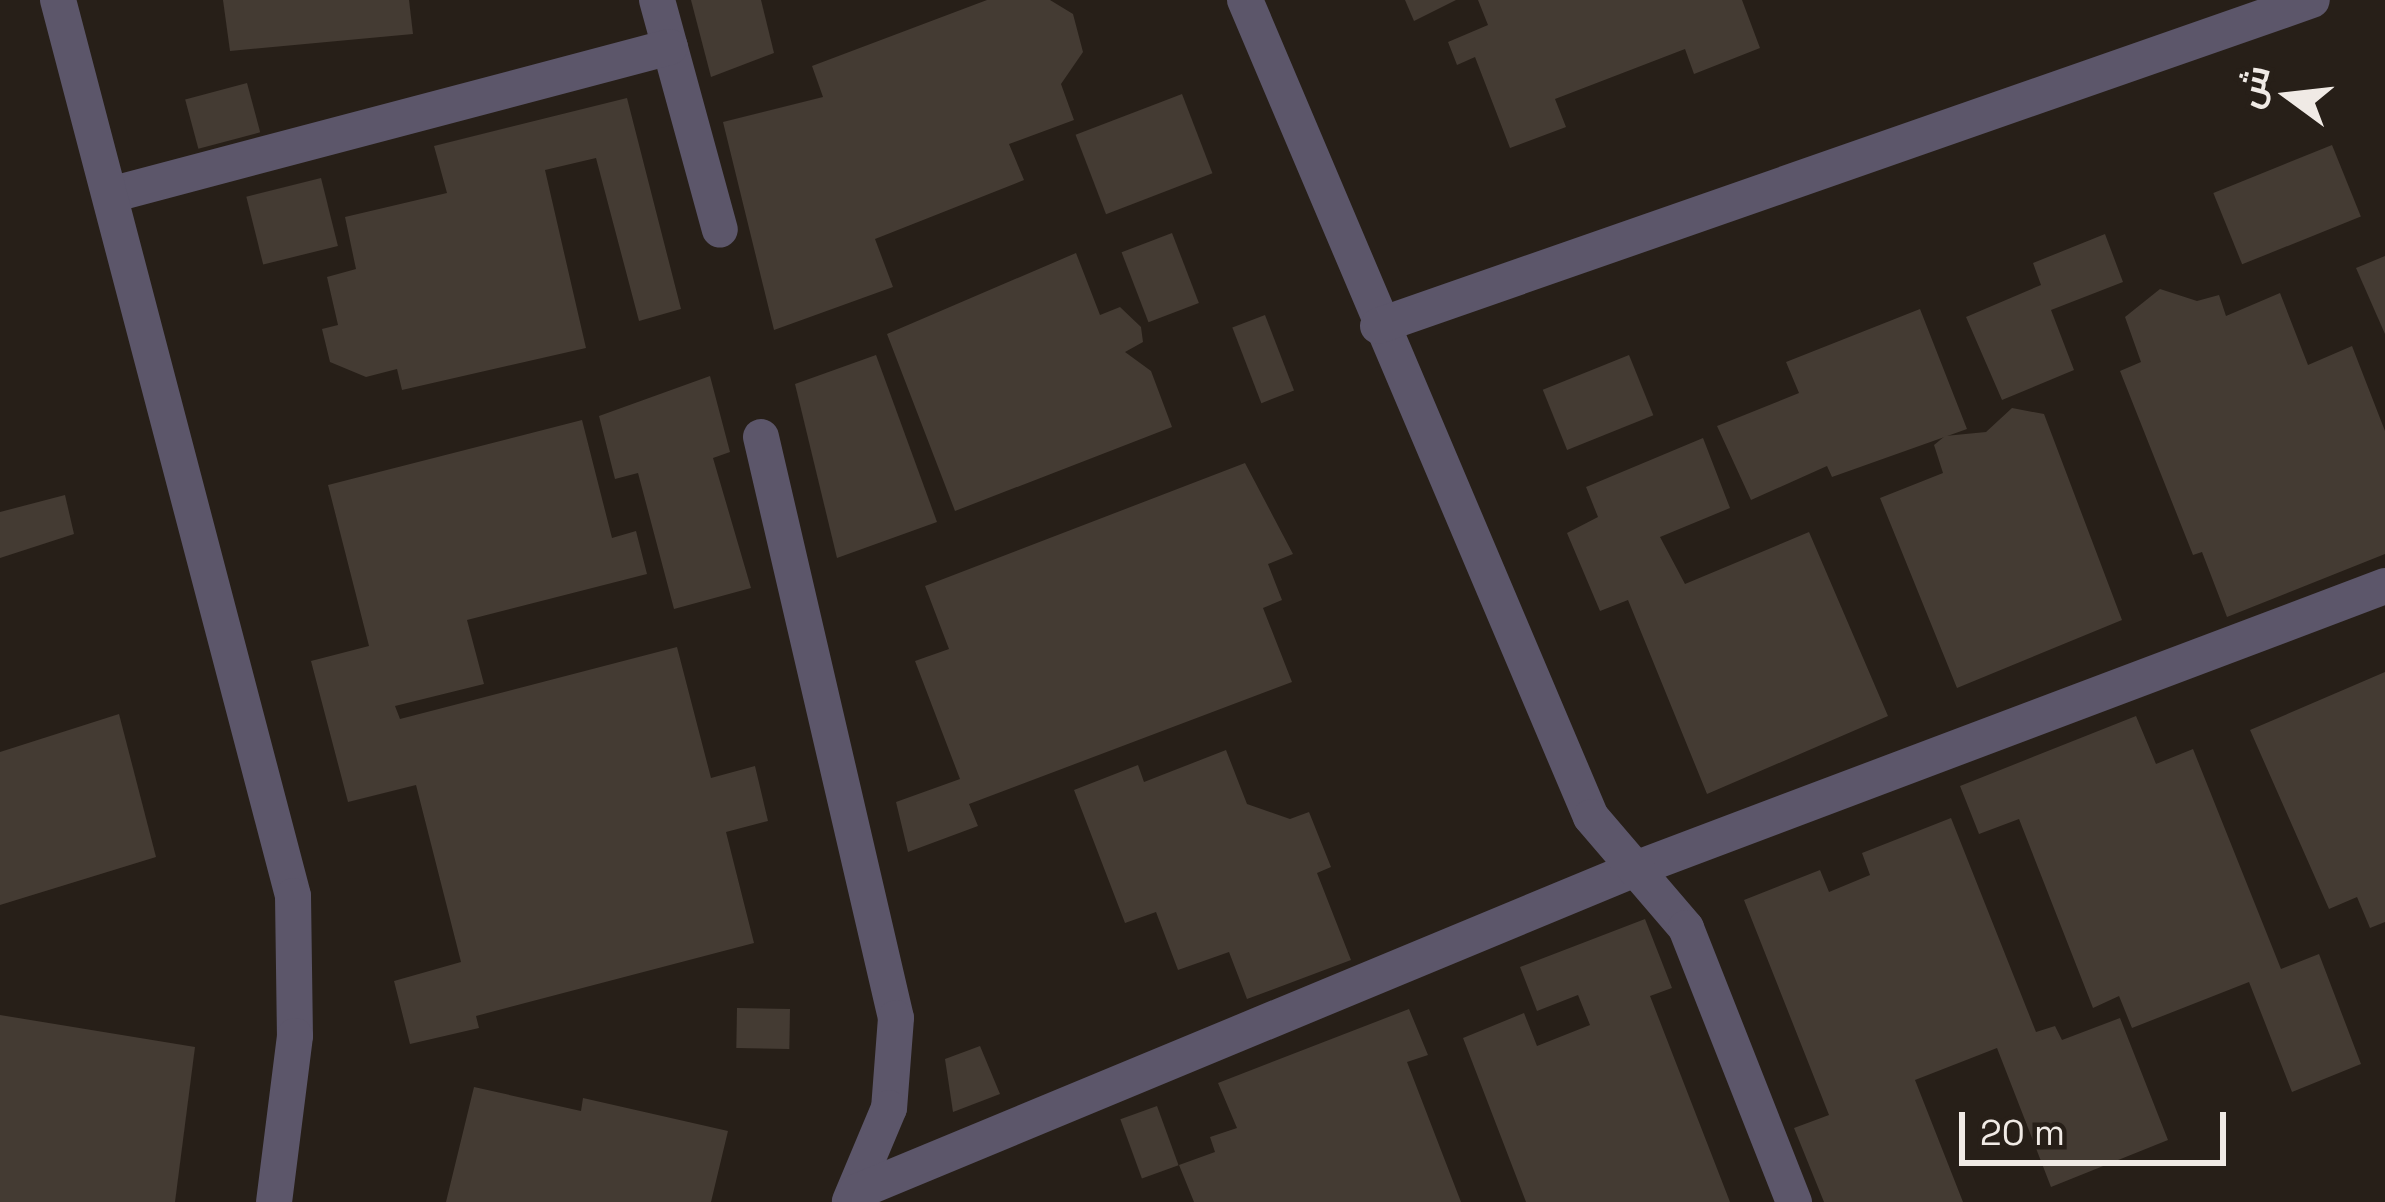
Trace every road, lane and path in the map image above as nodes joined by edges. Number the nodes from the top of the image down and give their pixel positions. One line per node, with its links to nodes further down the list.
1 (58, 0): 6 (street)
2 (657, 0): 5 (street)
3 (1245, 0): 8 (street)
4 (2312, 0): 8 (street)
5 (670, 47): 6 (street); 7 (street)
6 (113, 194): 13 (street)
7 (720, 230)
8 (1378, 326): 11 (street)
9 (761, 437): 12 (street)
10 (2385, 586): 11 (street)
11 (1635, 869): 12 (street); 14 (street)
12 (852, 1197)
13 (274, 1202)
14 (1794, 1202)

